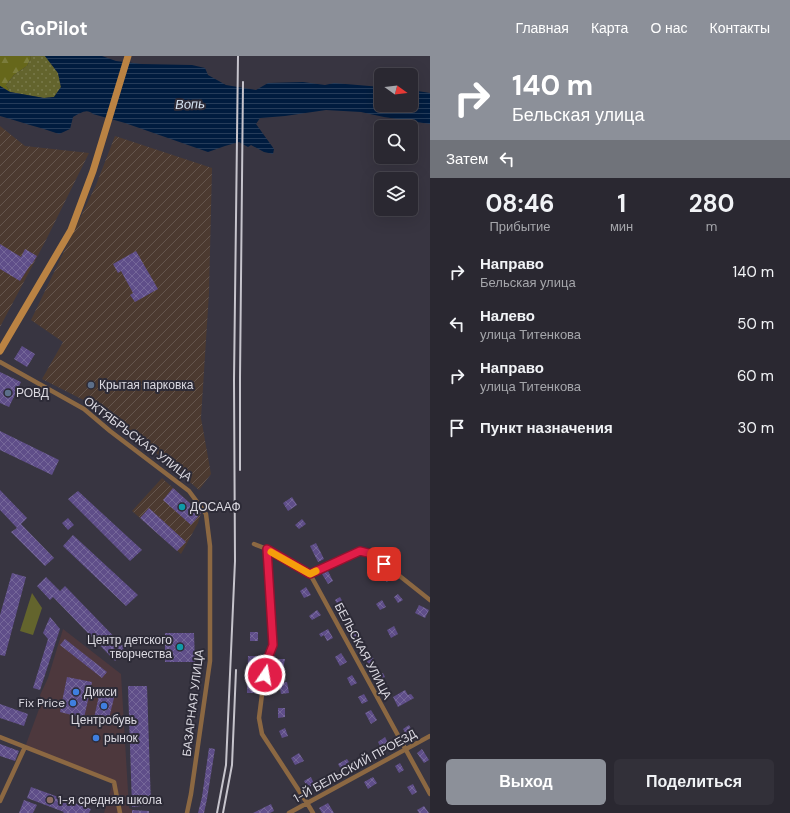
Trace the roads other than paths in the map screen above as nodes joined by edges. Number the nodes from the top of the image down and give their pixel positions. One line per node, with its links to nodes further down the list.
1 (128, 56): 2 (street)
2 (0, 351)
3 (0, 362): 5 (street, ОКТЯБРЬСКАЯ УЛИЦА)
4 (254, 544): 6 (street)
5 (210, 546): 17 (street, БАЗАРНАЯ УЛИЦА)
6 (267, 549): 7 (street); 15 (street)
7 (310, 574): 8 (street); 12 (street, БЕЛЬСКАЯ УЛИЦА)
8 (430, 600)
9 (430, 736): 12 (street, 1-Й БЕЛЬСКИЙ ПРОЕЗД)
10 (0, 737): 11 (street)
11 (25, 746): 14 (street); 16 (street)
12 (405, 750): 13 (street, БЕЛЬСКАЯ УЛИЦА); 15 (street, 1-Й БЕЛЬСКИЙ ПРОЕЗД)
13 (430, 794)
14 (0, 801)
15 (307, 803): 18 (street, 1-Й БЕЛЬСКИЙ ПРОЕЗД); 19 (street)
16 (120, 813)
17 (186, 813)
18 (289, 813)
19 (312, 813)

